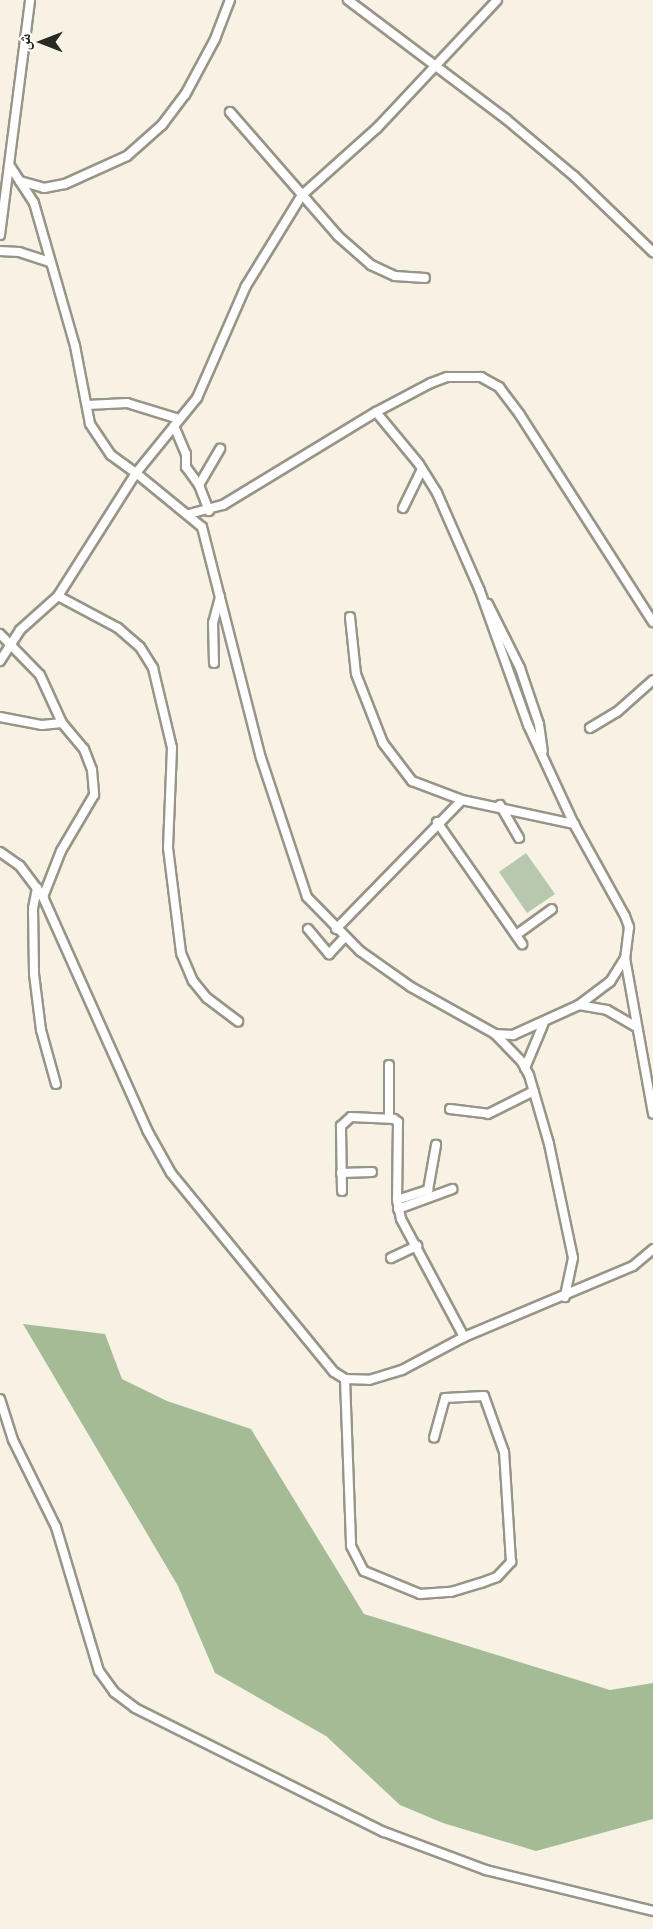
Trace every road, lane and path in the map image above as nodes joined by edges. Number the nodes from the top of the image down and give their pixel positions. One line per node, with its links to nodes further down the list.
1 (30, 0): 7 (street)
2 (230, 0): 8 (street)
3 (348, 0): 5 (street)
4 (497, 0): 5 (street)
5 (437, 67): 9 (street); 12 (street)
6 (230, 112): 9 (street)
7 (10, 166): 8 (street); 10 (street)
8 (20, 181): 13 (street)
9 (302, 195): 14 (street); 17 (street)
10 (0, 235)
11 (0, 251): 13 (street)
12 (653, 252)
13 (49, 262): 15 (street)
14 (425, 278)
15 (87, 405): 17 (street); 20 (street)
16 (376, 412): 19 (street); 23 (street); 29 (street)
17 (177, 422): 20 (street); 21 (street)
18 (220, 449): 21 (street)
19 (422, 469): 22 (street); 25 (street)
20 (136, 473): 24 (street); 26 (street)
21 (199, 485): 23 (street)
22 (403, 508)
23 (209, 511): 24 (street)
24 (189, 514): 27 (street)
25 (480, 591): 38 (street); 38 (street)
26 (58, 596): 31 (street); 55 (street)
27 (220, 596): 33 (street); 48 (street)
28 (350, 617): 39 (street)
29 (653, 622)
30 (0, 634): 31 (street)
31 (10, 646): 32 (street); 36 (street)
32 (0, 662)
33 (214, 663)
34 (653, 680): 37 (street)
35 (0, 717): 36 (street)
36 (62, 723): 46 (street)
37 (590, 728)
38 (545, 763): 42 (street)
39 (462, 800): 40 (street); 41 (street)
40 (500, 806): 42 (street); 43 (street)
41 (437, 822): 48 (street); 50 (street)
42 (574, 824): 53 (street)
43 (519, 838)
44 (0, 852): 45 (street)
45 (37, 888): 46 (street); 61 (street)
46 (43, 897): 77 (street)
47 (552, 909): 50 (street)
48 (336, 928): 51 (street)
49 (308, 929): 51 (street)
50 (516, 935): 52 (street)
51 (345, 937): 58 (street)
52 (522, 944)
53 (625, 958): 54 (street); 57 (street)
54 (579, 1005): 56 (street); 57 (street)
55 (238, 1021)
56 (543, 1024): 58 (street); 60 (street)
57 (636, 1027): 64 (street)
58 (495, 1035): 60 (street)
59 (389, 1065): 65 (street)
60 (525, 1068): 62 (street)
61 (56, 1084)
62 (534, 1091): 63 (street); 75 (street)
63 (450, 1108)
64 (653, 1113)
65 (389, 1117): 68 (street); 71 (street)
66 (436, 1145): 71 (street)
67 (372, 1172): 68 (street)
68 (341, 1173): 70 (street)
69 (452, 1189): 71 (street)
70 (342, 1191)
71 (397, 1205): 72 (street)
72 (417, 1246): 74 (street); 76 (street)
73 (653, 1249): 75 (street)
74 (391, 1258)
75 (565, 1297): 76 (street)
76 (464, 1337): 77 (street)
77 (345, 1379): 79 (street)
78 (0, 1399): 80 (street)
79 (434, 1438)
80 (653, 1911)

